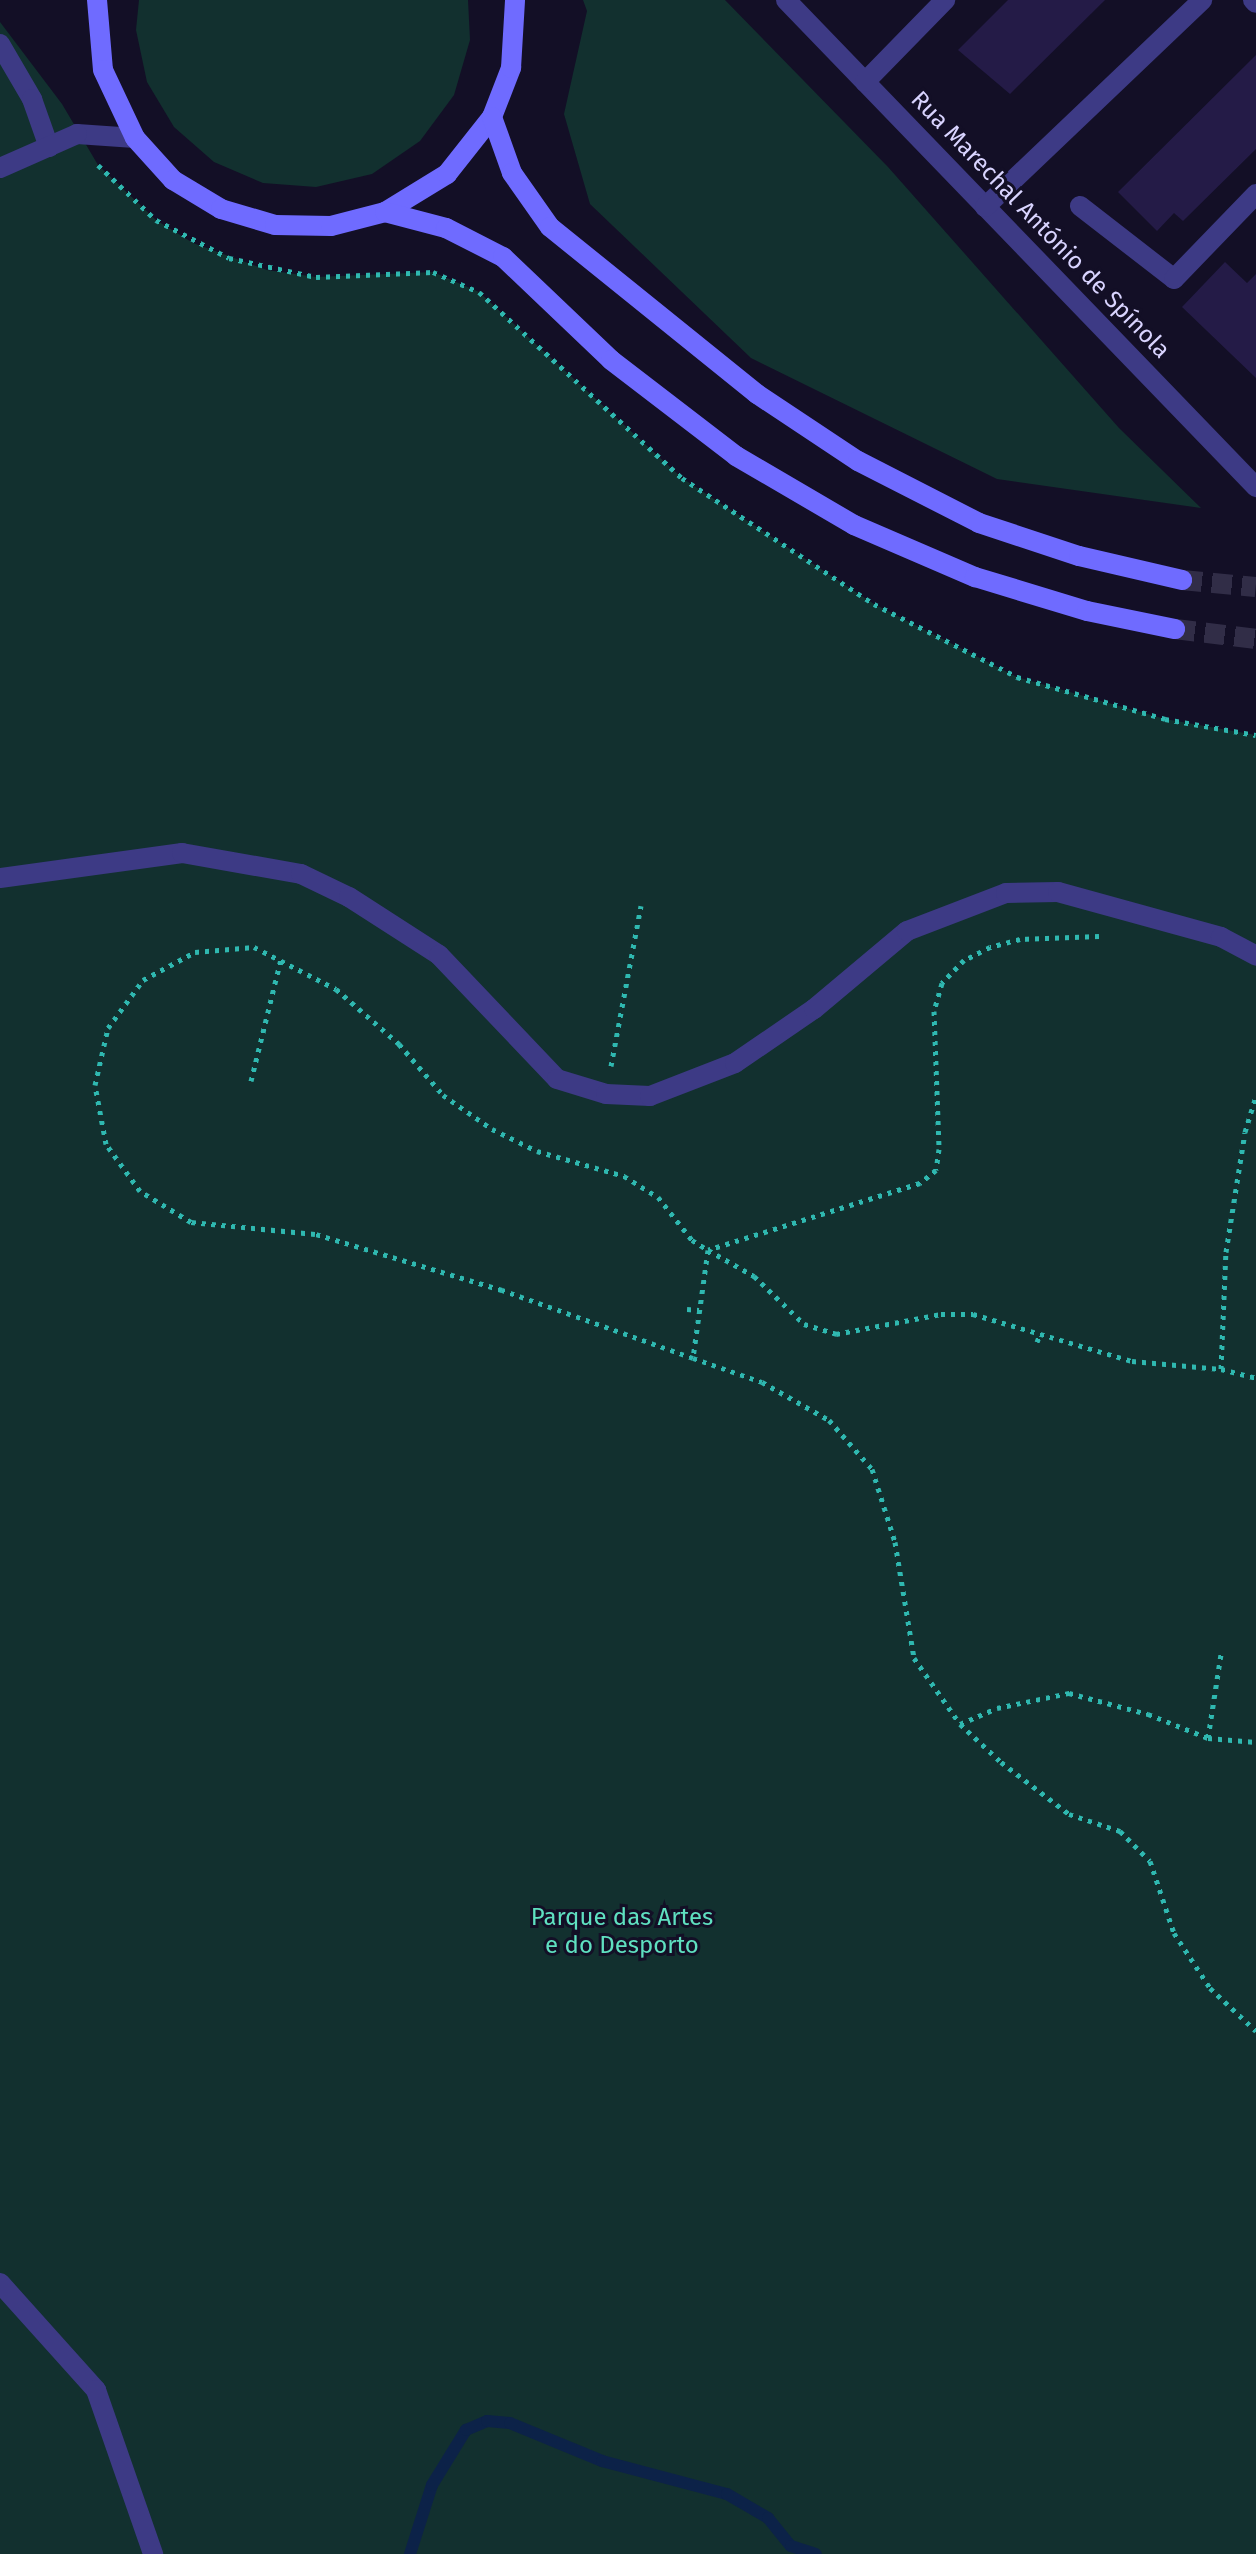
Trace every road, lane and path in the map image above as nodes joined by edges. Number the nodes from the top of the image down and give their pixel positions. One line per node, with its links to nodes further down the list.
1 (97, 0): 10 (main road)
2 (515, 0): 8 (main road)
3 (786, 0): 7 (street, Rua Marechal António de Spínola)
4 (945, 0): 7 (street)
5 (1202, 0): 15 (street)
6 (0, 44): 11 (street)
7 (865, 82): 15 (street, Rua Marechal António de Spínola)
8 (492, 117): 16 (main road); 18 (main road)
9 (77, 134): 10 (street); 11 (street); 20 (path)
10 (135, 138): 16 (main road)
11 (49, 147): 12 (street)
12 (0, 168)
13 (1256, 194): 14 (street)
14 (1080, 206)
15 (985, 207): 17 (street, Rua Marechal António de Spínola)
16 (385, 212): 19 (main road)
17 (1256, 487)
18 (1182, 580)
19 (1175, 629)
20 (1256, 735)
21 (0, 878): 27 (street)
22 (641, 906): 27 (path)
23 (1102, 936): 29 (path)
24 (1256, 956): 27 (street)
25 (281, 959): 26 (path); 29 (path); 34 (path)
26 (251, 1081)
27 (606, 1094)
28 (1256, 1096): 35 (path)
29 (708, 1250): 31 (path); 32 (path)
30 (687, 1309): 31 (path)
31 (699, 1310): 34 (path)
32 (1040, 1334): 33 (path); 35 (path)
33 (1037, 1342)
34 (693, 1358): 38 (path)
35 (1221, 1369): 36 (path)
36 (1256, 1378)
37 (1221, 1654): 39 (path)
38 (960, 1724): 39 (path); 41 (path)
39 (1208, 1738): 40 (path)
40 (1256, 1742)
41 (1256, 2031)
42 (0, 2283): 43 (street)
43 (153, 2554)

